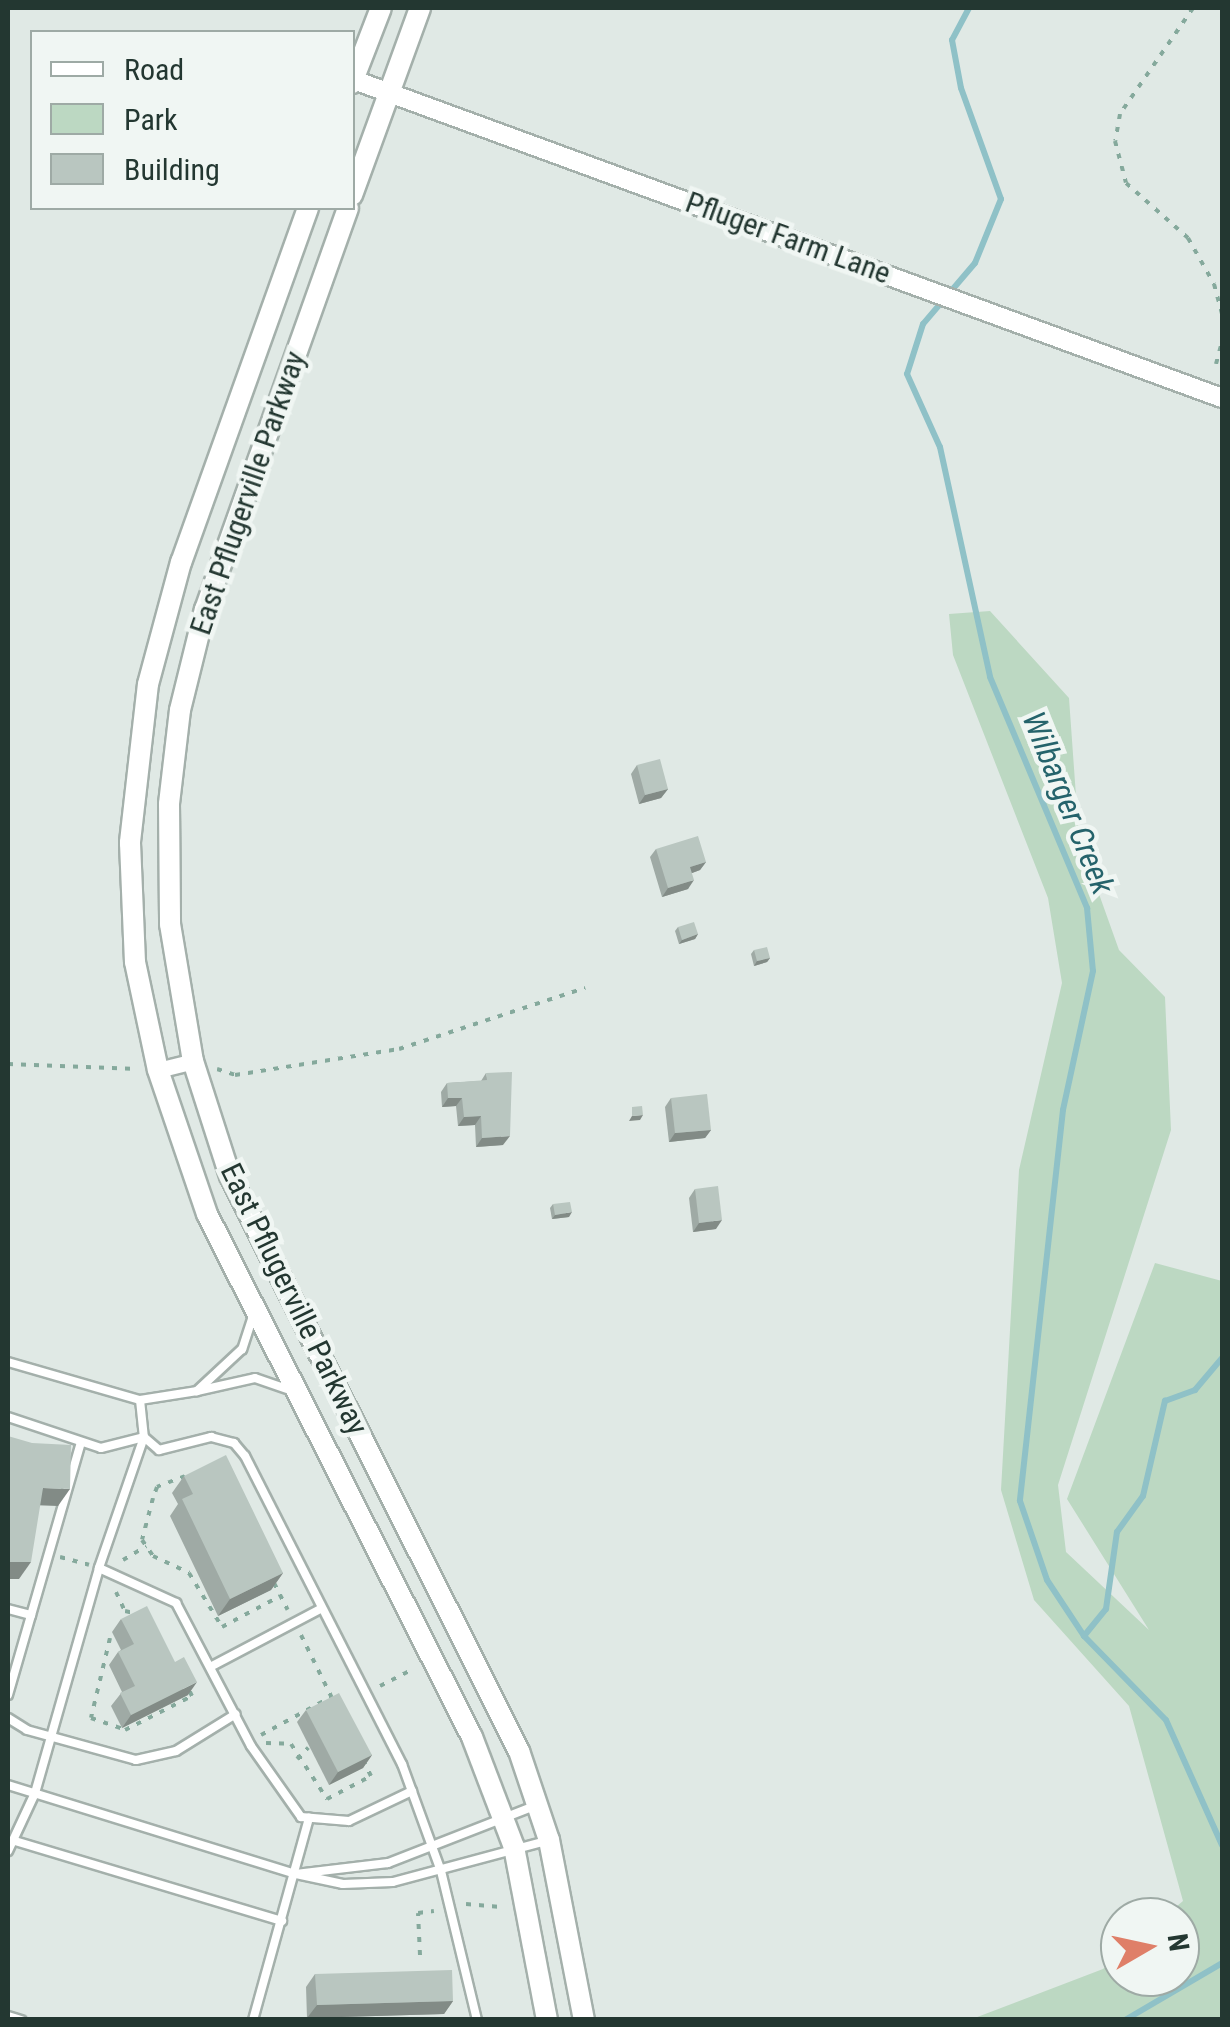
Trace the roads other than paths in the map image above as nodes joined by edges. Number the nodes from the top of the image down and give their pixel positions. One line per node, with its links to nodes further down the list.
1 (381, 8): 3 (main road)
2 (420, 8): 5 (main road)
3 (355, 77)
4 (355, 83): 5 (street, Pfluger Farm Lane)
5 (390, 93): 6 (main road); 9 (street, Pfluger Farm Lane)
6 (355, 188)
7 (307, 210): 11 (main road, East Pflugerville Parkway)
8 (347, 210): 10 (main road, East Pflugerville Parkway)
9 (1222, 398)
10 (193, 1061): 11 (street); 33 (main road, East Pflugerville Parkway)
11 (158, 1070): 12 (main road, East Pflugerville Parkway)
12 (252, 1304): 14 (lane); 15 (main road, East Pflugerville Parkway)
13 (8, 1362): 16 (lane)
14 (197, 1391): 15 (lane); 16 (lane)
15 (299, 1396): 34 (main road, East Pflugerville Parkway)
16 (140, 1400): 18 (lane)
17 (8, 1417): 19 (lane)
18 (144, 1437): 19 (lane); 20 (lane); 21 (lane)
19 (81, 1442): 23 (lane)
20 (99, 1568): 25 (lane); 29 (lane)
21 (322, 1608): 25 (lane); 31 (lane)
22 (8, 1609): 23 (lane)
23 (31, 1615): 24 (lane)
24 (11, 1666): 26 (lane)
25 (212, 1666): 27 (lane)
26 (8, 1695)
27 (236, 1714): 29 (lane); 35 (lane)
28 (8, 1718): 29 (lane)
29 (52, 1735): 32 (lane)
30 (8, 1785): 32 (lane)
31 (412, 1791): 35 (lane); 38 (lane)
32 (35, 1793): 37 (lane); 42 (lane)
33 (537, 1805): 34 (lane); 36 (main road, East Pflugerville Parkway)
34 (502, 1816): 38 (lane); 39 (main road, East Pflugerville Parkway)
35 (309, 1818): 42 (lane)
36 (549, 1840): 39 (lane); 49 (main road, East Pflugerville Parkway)
37 (15, 1842): 40 (lane); 43 (lane)
38 (432, 1847): 41 (lane); 42 (lane)
39 (514, 1848): 41 (lane); 48 (main road, East Pflugerville Parkway)
40 (8, 1851)
41 (440, 1871): 42 (lane); 47 (lane)
42 (296, 1874): 43 (lane)
43 (282, 1921): 46 (lane)
44 (8, 2016): 45 (lane)
45 (21, 2020)
46 (253, 2020)
47 (477, 2020)
48 (547, 2020)
49 (584, 2020)

